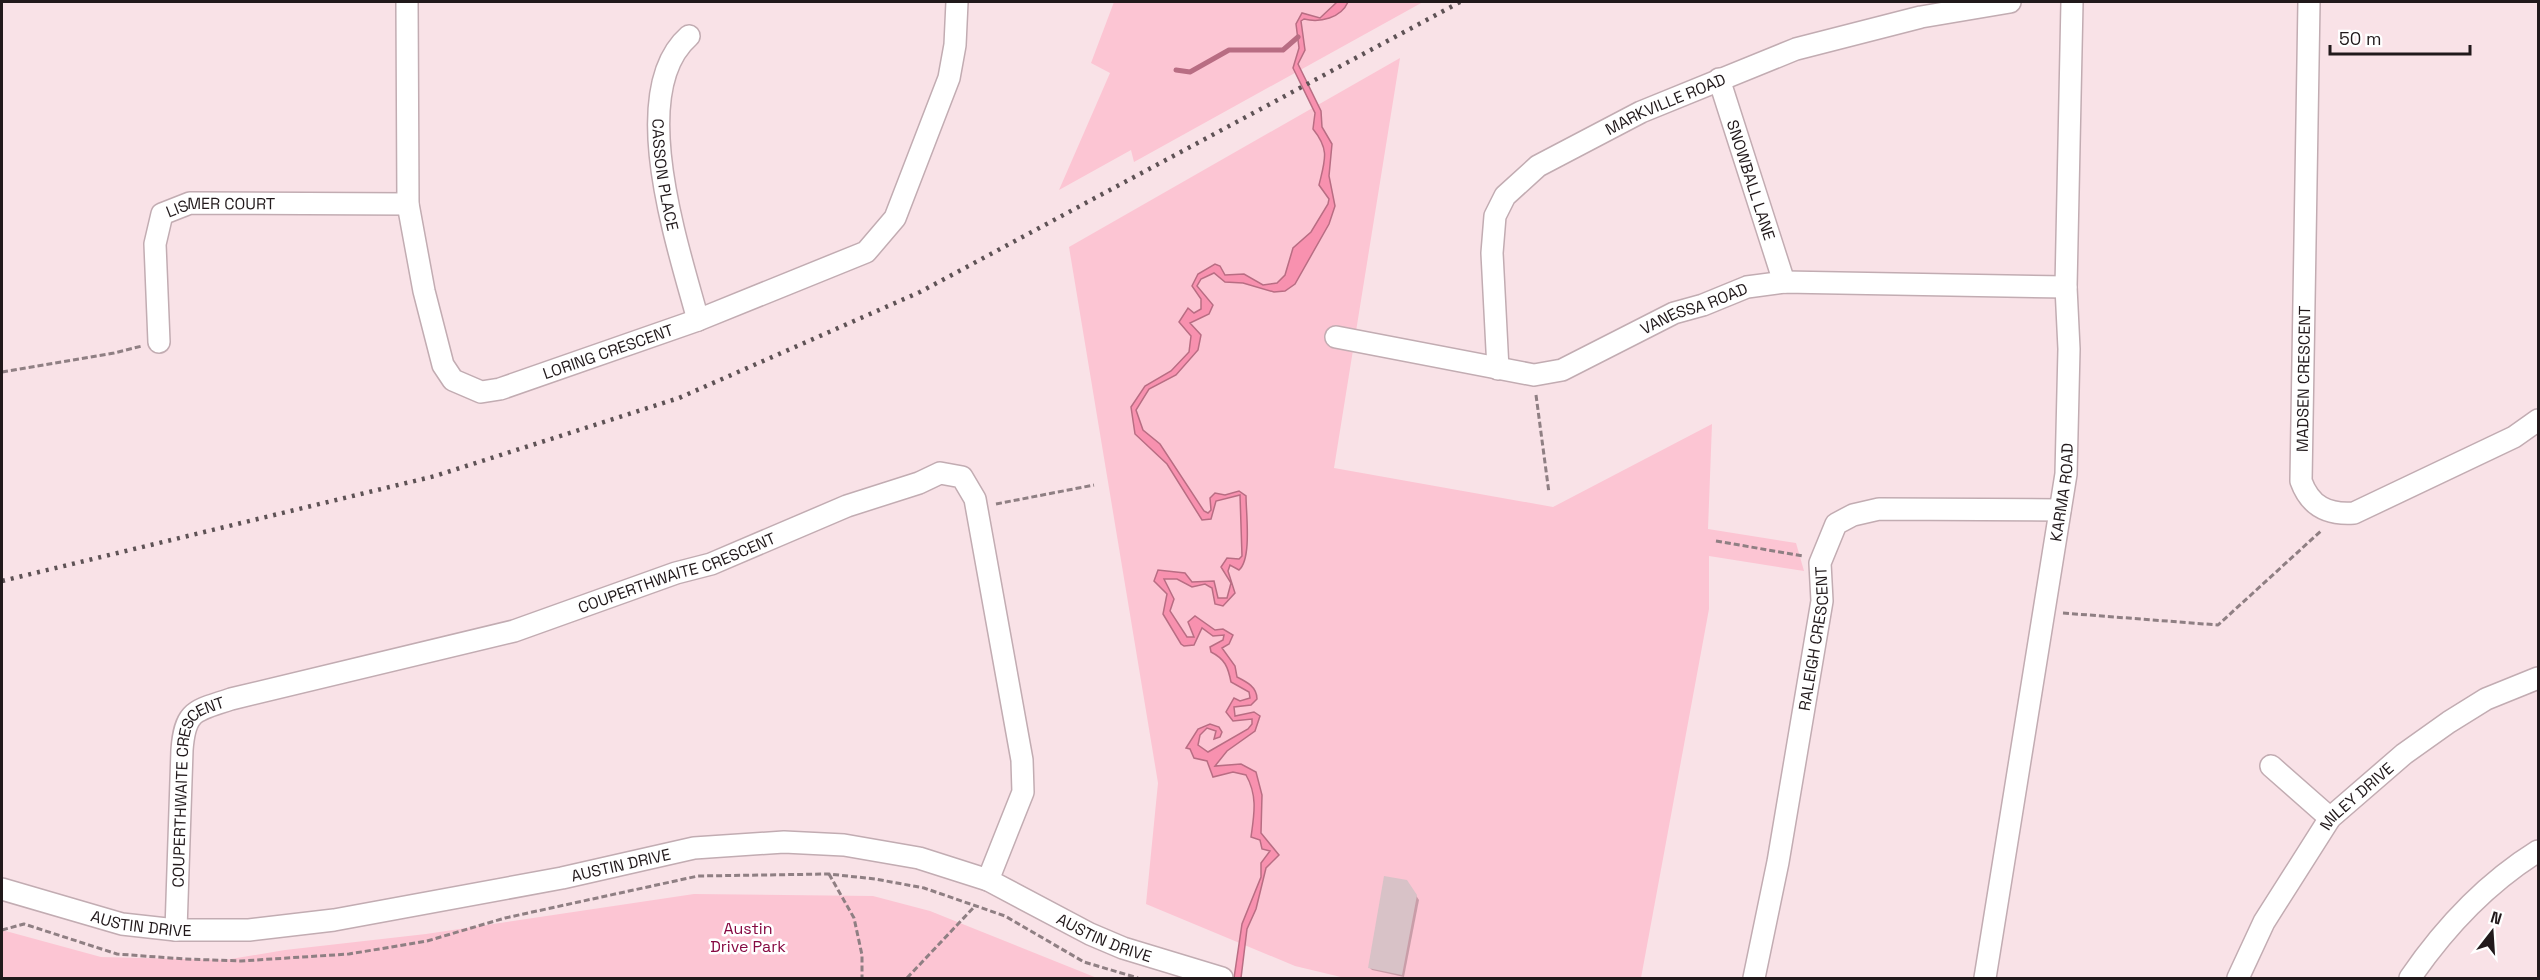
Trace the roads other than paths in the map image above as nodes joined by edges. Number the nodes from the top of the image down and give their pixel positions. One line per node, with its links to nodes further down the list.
1 (407, 2): 8 (street, LORING CRESCENT)
2 (957, 2): 11 (street, LORING CRESCENT)
3 (2010, 2): 7 (street, MARKVILLE ROAD)
4 (2072, 2): 10 (street, KARMA ROAD)
5 (2309, 2): 15 (street, MADSEN CRESCENT)
6 (689, 36): 11 (street, CASSON PLACE)
7 (1719, 79): 9 (street, SNOWBALL LANE); 14 (street, MARKVILLE ROAD)
8 (408, 204): 11 (street, LORING CRESCENT); 13 (street, LISMER COURT)
9 (1784, 282): 10 (street, VANESSA ROAD); 14 (street, VANESSA ROAD)
10 (2066, 287): 16 (street, KARMA ROAD)
11 (698, 320)
12 (1336, 337): 14 (street, VANESSA ROAD)
13 (159, 342)
14 (1498, 369)
15 (2538, 420)
16 (2060, 510): 25 (street, RALEIGH CRESCENT); 26 (street, KARMA ROAD)
17 (2538, 678): 19 (street, MILEY DRIVE)
18 (2271, 766): 19 (street)
19 (2330, 818): 27 (street, MILEY DRIVE)
20 (2538, 851): 28 (street)
21 (988, 880): 23 (street, AUSTIN DRIVE); 23 (street, COUPERTHWAITE CRESCENT); 24 (street, AUSTIN DRIVE)
22 (2, 889): 23 (street, AUSTIN DRIVE)
23 (176, 930)
24 (1222, 978)
25 (1754, 978)
26 (1985, 978)
27 (2238, 978)
28 (2410, 978)

